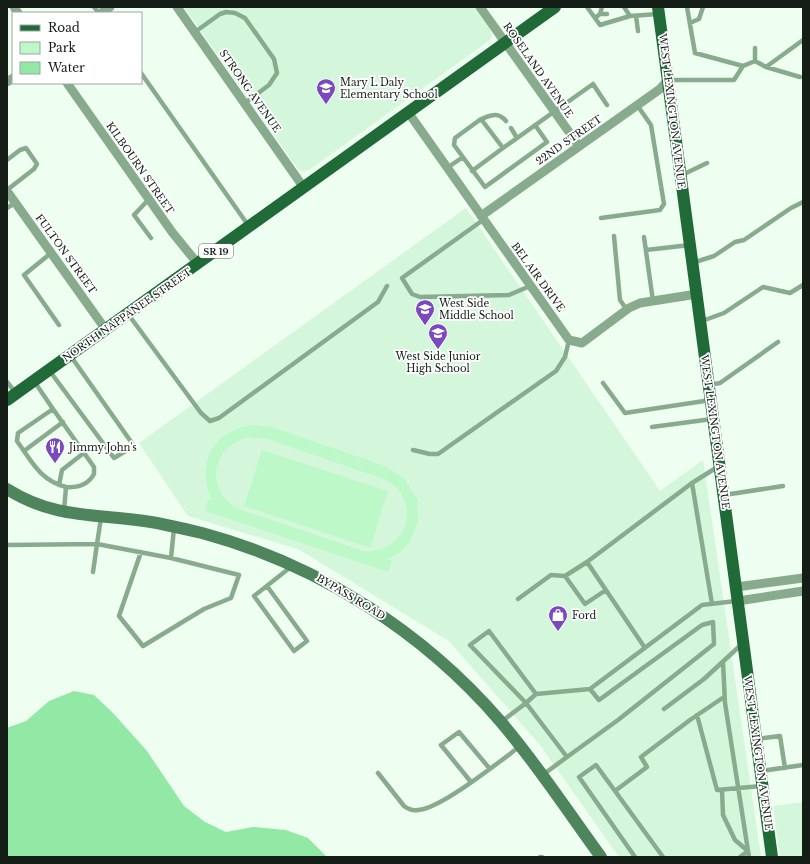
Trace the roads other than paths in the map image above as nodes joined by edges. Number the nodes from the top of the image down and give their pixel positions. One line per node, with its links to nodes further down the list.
1 (177, 7): 17 (street, STRONG AVENUE)
2 (555, 7): 19 (main road, SR 19)
3 (587, 7): 14 (lane)
4 (602, 7): 10 (lane)
5 (624, 7): 12 (lane)
6 (687, 7): 15 (lane)
7 (703, 7): 15 (lane)
8 (484, 8): 19 (street, ROSELAND AVENUE)
9 (659, 11): 13 (lane); 26 (main road, WEST LEXINGTON AVENUE)
10 (600, 14): 11 (lane); 14 (lane)
11 (607, 14)
12 (630, 16): 13 (lane); 14 (lane)
13 (636, 16): 16 (lane)
14 (595, 18)
15 (690, 23): 22 (lane)
16 (638, 31)
17 (195, 32): 28 (street, STRONG AVENUE); 28 (lane)
18 (803, 40): 23 (lane)
19 (505, 42): 31 (street, ROSELAND AVENUE); 32 (main road, SR 19)
20 (755, 48): 21 (lane)
21 (755, 61): 22 (lane); 23 (lane)
22 (743, 66): 26 (lane)
23 (766, 67): 25 (lane)
24 (142, 74): 54 (lane)
25 (800, 77)
26 (668, 80): 30 (street, 22ND STREET); 45 (main road, WEST LEXINGTON AVENUE)
27 (68, 84): 48 (street, KILBOURN STREET)
28 (245, 103): 46 (street, STRONG AVENUE)
29 (607, 105): 31 (lane)
30 (637, 105): 38 (street, 22ND STREET); 53 (lane)
31 (554, 111): 35 (lane); 38 (street, ROSELAND AVENUE)
32 (408, 112): 43 (street, BEL AIR DRIVE); 46 (main road, SR 19)
33 (481, 118): 34 (lane); 39 (lane); 40 (lane)
34 (506, 121)
35 (535, 125): 37 (lane); 44 (lane)
36 (511, 128): 37 (lane)
37 (517, 138): 39 (lane)
38 (579, 146): 52 (street, 22ND STREET)
39 (503, 148): 44 (lane)
40 (463, 158): 43 (lane); 44 (lane)
41 (7, 160): 47 (lane)
42 (707, 163): 45 (lane)
43 (447, 168): 52 (street, BEL AIR DRIVE)
44 (472, 171)
45 (681, 176): 58 (main road, WEST LEXINGTON AVENUE)
46 (304, 188): 54 (main road, NORTH NAPPANEE STREET / SR 19)
47 (7, 190): 50 (street, FULTON STREET)
48 (149, 199): 57 (lane); 62 (street, KILBOURN STREET)
49 (803, 202): 61 (lane)
50 (15, 203): 51 (lane); 60 (street, FULTON STREET)
51 (7, 208)
52 (482, 218): 65 (street, BEL AIR DRIVE); 65 (lane)
53 (602, 218)
54 (250, 227): 62 (main road, NORTH NAPPANEE STREET / SR 19)
55 (614, 236): 68 (lane)
56 (644, 236): 59 (lane)
57 (151, 238)
58 (690, 245): 59 (lane); 61 (main road, WEST LEXINGTON AVENUE)
59 (646, 250): 67 (lane)
60 (52, 253): 71 (lane); 72 (street, FULTON STREET)
61 (692, 263): 66 (main road, WEST LEXINGTON AVENUE)
62 (198, 264): 69 (main road, NORTH NAPPANEE STREET / SR 19)
63 (803, 285): 70 (lane)
64 (387, 286): 69 (lane)
65 (530, 286): 73 (street, BEL AIR DRIVE)
66 (696, 294): 67 (street); 70 (main road, WEST LEXINGTON AVENUE)
67 (653, 300): 68 (street)
68 (627, 310): 73 (street)
69 (128, 314): 72 (main road, NORTH NAPPANEE STREET / SR 19)
70 (700, 321): 80 (main road, WEST LEXINGTON AVENUE)
71 (59, 325)
72 (106, 330): 75 (main road, NORTH NAPPANEE STREET / SR 19)
73 (569, 340): 87 (lane)
74 (778, 342): 80 (lane)
75 (70, 355): 76 (main road, NORTH NAPPANEE STREET / SR 19); 76 (lane)
76 (49, 370): 77 (main road, NORTH NAPPANEE STREET / SR 19)
77 (34, 381): 81 (main road, NORTH NAPPANEE STREET / SR 19); 83 (lane)
78 (7, 382): 81 (lane)
79 (603, 383): 82 (lane)
80 (709, 385): 82 (main road, WEST LEXINGTON AVENUE)
81 (11, 397)
82 (711, 400): 84 (main road, WEST LEXINGTON AVENUE)
83 (53, 408): 85 (lane); 88 (lane)
84 (713, 418): 86 (lane); 90 (main road, WEST LEXINGTON AVENUE)
85 (63, 422): 88 (lane); 89 (lane)
86 (652, 427)
87 (413, 450)
88 (24, 451): 92 (lane)
89 (85, 452): 92 (lane); 94 (lane)
90 (720, 466): 91 (lane); 96 (main road, WEST LEXINGTON AVENUE)
91 (692, 483): 104 (lane); 115 (lane)
92 (59, 485): 94 (lane)
93 (783, 486): 96 (lane)
94 (66, 488): 97 (lane)
95 (7, 489): 97 (main road, BYPASS ROAD)
96 (724, 495): 110 (main road, WEST LEXINGTON AVENUE)
97 (64, 513): 98 (main road, BYPASS ROAD)
98 (101, 517): 99 (main road, BYPASS ROAD); 100 (lane)
99 (174, 527): 103 (lane); 105 (main road, BYPASS ROAD)
100 (97, 544): 101 (lane); 102 (lane); 106 (lane)
101 (7, 545)
102 (141, 552): 103 (lane); 103 (lane)
103 (171, 558)
104 (586, 562): 107 (lane); 111 (lane)
105 (293, 566): 109 (lane); 125 (main road, BYPASS ROAD)
106 (93, 572)
107 (565, 576): 111 (lane); 113 (lane)
108 (803, 578): 110 (street)
109 (267, 586): 109 (lane)
110 (736, 588): 114 (main road, WEST LEXINGTON AVENUE)
111 (606, 590): 117 (lane)
112 (803, 591): 114 (street)
113 (518, 599)
114 (738, 601): 115 (lane); 116 (main road, WEST LEXINGTON AVENUE)
115 (712, 604): 117 (lane)
116 (744, 643): 118 (lane); 126 (main road, WEST LEXINGTON AVENUE)
117 (645, 648): 119 (lane)
118 (723, 662): 121 (lane); 123 (lane)
119 (590, 689): 120 (lane); 128 (lane)
120 (536, 694): 122 (lane); 122 (lane)
121 (724, 697): 124 (lane); 137 (lane)
122 (526, 703): 125 (lane); 128 (lane)
123 (664, 709)
124 (697, 715): 138 (lane); 139 (lane)
125 (501, 722): 127 (main road, BYPASS ROAD)
126 (756, 739): 131 (lane); 132 (main road, WEST LEXINGTON AVENUE)
127 (521, 746): 130 (lane); 134 (main road, BYPASS ROAD)
128 (567, 757): 134 (lane)
129 (803, 765): 131 (lane)
130 (490, 768): 135 (lane); 135 (lane)
131 (785, 768): 132 (lane)
132 (761, 772): 136 (main road, WEST LEXINGTON AVENUE)
133 (378, 773): 135 (lane)
134 (542, 775): 141 (main road, BYPASS ROAD)
135 (471, 782)
136 (763, 786): 137 (lane); 146 (main road, WEST LEXINGTON AVENUE)
137 (739, 788): 138 (lane); 140 (lane)
138 (722, 790): 140 (lane)
139 (615, 791): 142 (lane); 143 (lane)
140 (748, 851): 144 (lane); 145 (lane)
141 (601, 857)
142 (635, 857)
143 (663, 857)
144 (740, 857)
145 (749, 857)
146 (772, 857)

